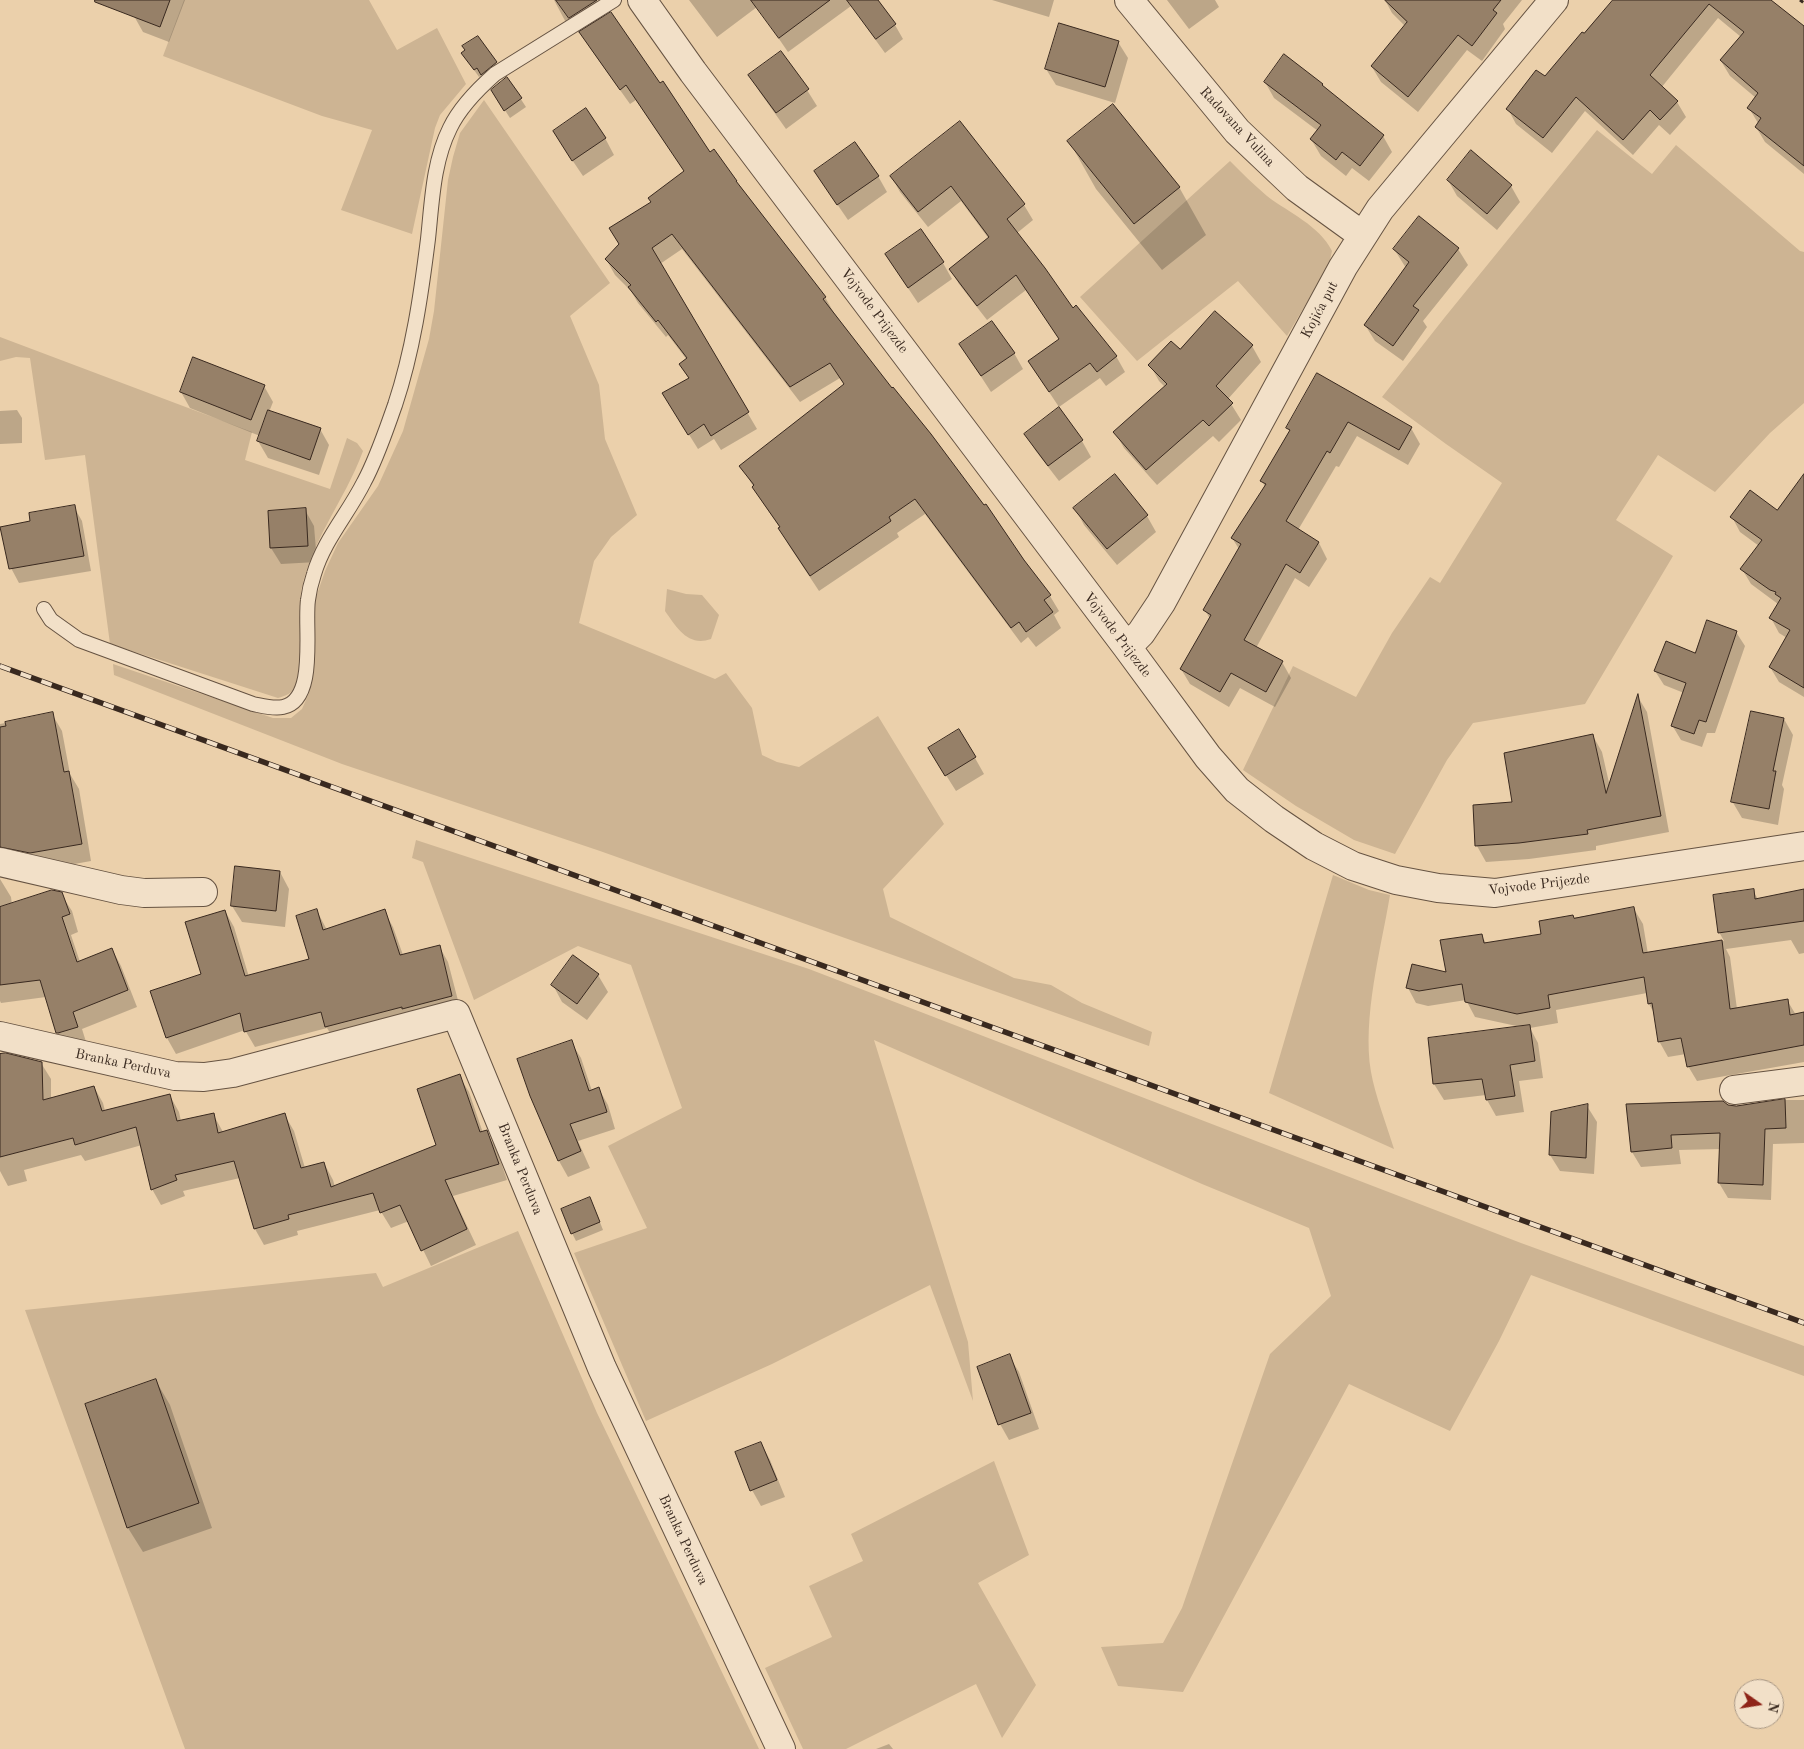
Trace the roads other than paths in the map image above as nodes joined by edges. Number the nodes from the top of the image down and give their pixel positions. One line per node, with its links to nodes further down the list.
1 (614, 0): 6 (lane)
2 (642, 0): 7 (street, Vojvode Prijezde)
3 (1129, 0): 5 (street, Radovana Vulina)
4 (1554, 0): 5 (street, Kojića put)
5 (1362, 235): 7 (street, Kojića put)
6 (44, 609)
7 (1127, 647): 8 (street, Vojvode Prijezde)
8 (1804, 846)
9 (0, 862): 10 (street)
10 (203, 892)
11 (0, 1036): 14 (street, Branka Perduva)
12 (1804, 1081): 13 (street)
13 (1734, 1090)
14 (781, 1749)

